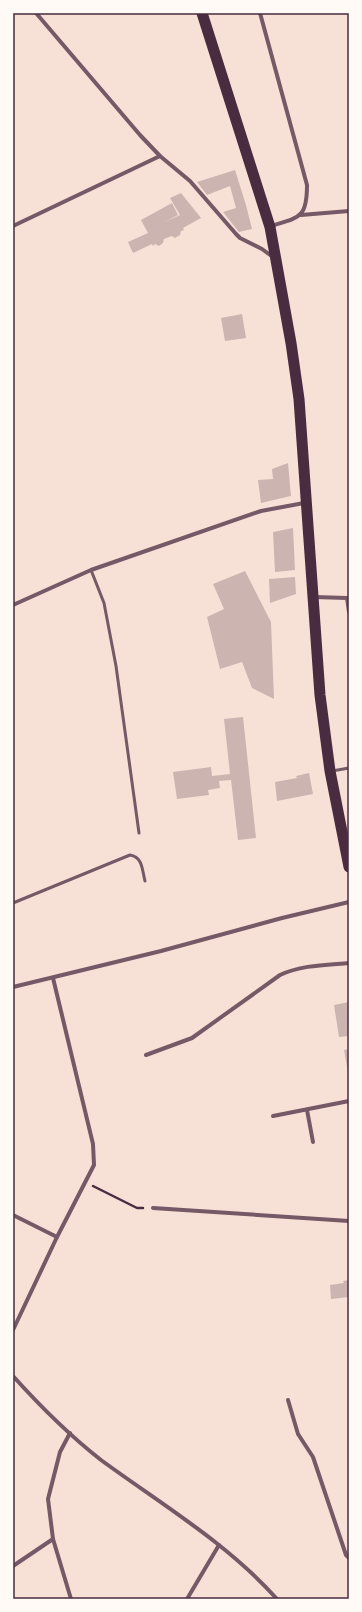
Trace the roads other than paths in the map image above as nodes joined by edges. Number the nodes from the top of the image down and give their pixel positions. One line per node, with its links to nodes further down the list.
1 (36, 13): 4 (street)
2 (202, 13): 8 (highway)
3 (260, 13): 6 (street)
4 (160, 156): 7 (street); 9 (street)
5 (349, 211): 6 (street)
6 (301, 214): 8 (street)
7 (13, 226)
8 (270, 227): 9 (highway)
9 (276, 260): 10 (highway)
10 (307, 503): 11 (street); 12 (highway)
11 (91, 570): 13 (street); 17 (lane)
12 (313, 597): 14 (street); 16 (highway)
13 (13, 604)
14 (349, 612)
15 (349, 768): 16 (lane)
16 (330, 771): 18 (highway)
17 (139, 833)
18 (349, 867)
19 (145, 881): 21 (lane)
20 (349, 902): 23 (street)
21 (13, 903)
22 (349, 963): 25 (street)
23 (52, 978): 24 (street); 33 (street)
24 (13, 987)
25 (146, 1055)
26 (349, 1101): 27 (street)
27 (307, 1110): 28 (street); 29 (street)
28 (273, 1116)
29 (313, 1142)
30 (153, 1208): 32 (street)
31 (13, 1215): 33 (street)
32 (349, 1221)
33 (56, 1237): 34 (street)
34 (13, 1330)
35 (13, 1376): 37 (street)
36 (288, 1400): 40 (street)
37 (70, 1433): 38 (street); 39 (street)
38 (52, 1539): 41 (street); 42 (street)
39 (219, 1545): 43 (street); 44 (street)
40 (349, 1558)
41 (13, 1566)
42 (71, 1599)
43 (187, 1599)
44 (277, 1599)

